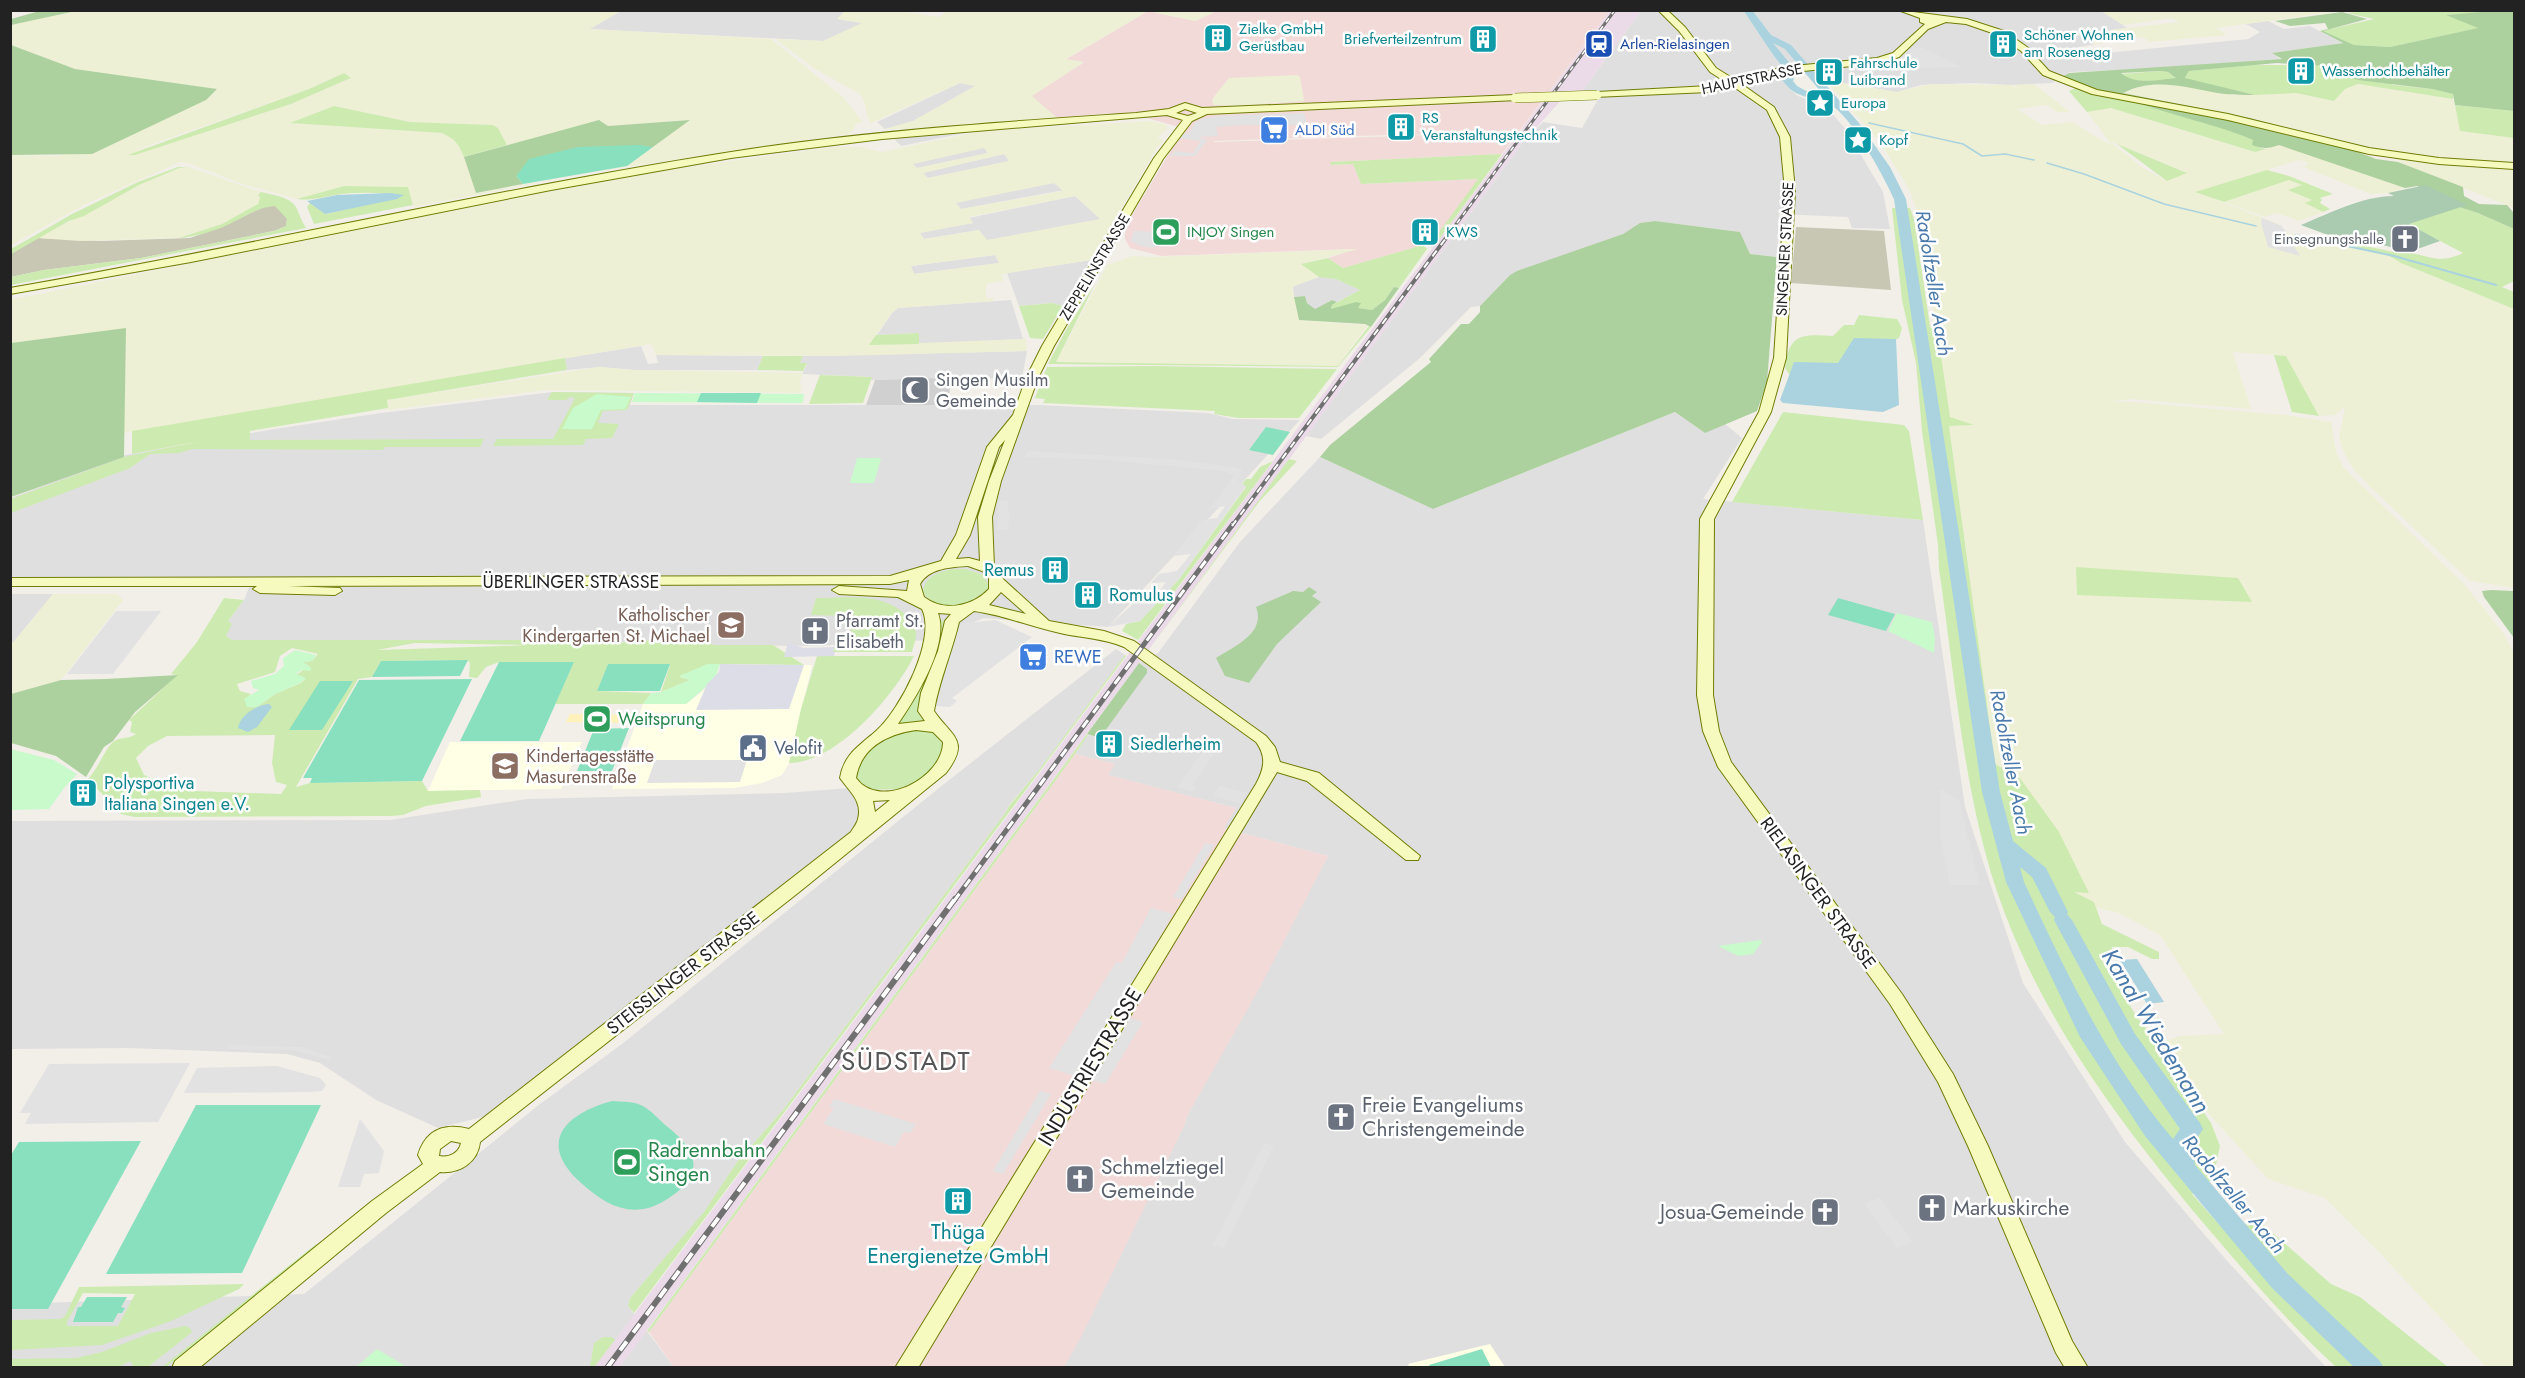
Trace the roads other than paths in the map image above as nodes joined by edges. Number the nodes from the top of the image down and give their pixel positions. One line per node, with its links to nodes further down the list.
1 (1662, 10): 4 (main road, SINGENER STRASSE)
2 (1902, 10): 3 (main road)
3 (1929, 21): 4 (main road, HAUPTSTRASSE); 7 (main road)
4 (1734, 84): 5 (main road, HAUPTSTRASSE, bridge); 9 (main road, SINGENER STRASSE)
5 (1202, 113): 6 (main road); 6 (main road)
6 (1179, 119): 8 (main road); 10 (main road, ZEPPELINSTRASSE)
7 (2514, 166)
8 (10, 291)
9 (1770, 400): 31 (main road, RIELASINGER STRASSE)
10 (1020, 411): 11 (main road); 12 (main road)
11 (948, 563): 12 (main road); 13 (main road)
12 (987, 568): 14 (main road)
13 (924, 572): 16 (main road, ÜBERLINGER STRASSE); 17 (main road)
14 (997, 581): 18 (main road); 19 (main road)
15 (10, 582): 16 (main road, ÜBERLINGER STRASSE)
16 (218, 582): 17 (main road, ÜBERLINGER STRASSE)
17 (923, 603): 18 (main road); 21 (main road)
18 (969, 608): 19 (main road); 20 (main road)
19 (1044, 622): 22 (main road)
20 (937, 727): 21 (main road, STEISSLINGER STRASSE); 23 (main road, STEISSLINGER STRASSE)
21 (881, 734): 24 (main road, STEISSLINGER STRASSE)
22 (1272, 766): 26 (main road); 30 (main road, INDUSTRIESTRASSE)
23 (910, 791): 24 (main road, STEISSLINGER STRASSE); 25 (main road, STEISSLINGER STRASSE)
24 (862, 793): 25 (main road, STEISSLINGER STRASSE)
25 (846, 844): 27 (main road, STEISSLINGER STRASSE)
26 (1412, 856)
27 (463, 1136): 28 (main road, STEISSLINGER STRASSE); 28 (main road, STEISSLINGER STRASSE)
28 (433, 1161): 29 (main road, STEISSLINGER STRASSE)
29 (183, 1368)
30 (906, 1368)
31 (2077, 1368)

